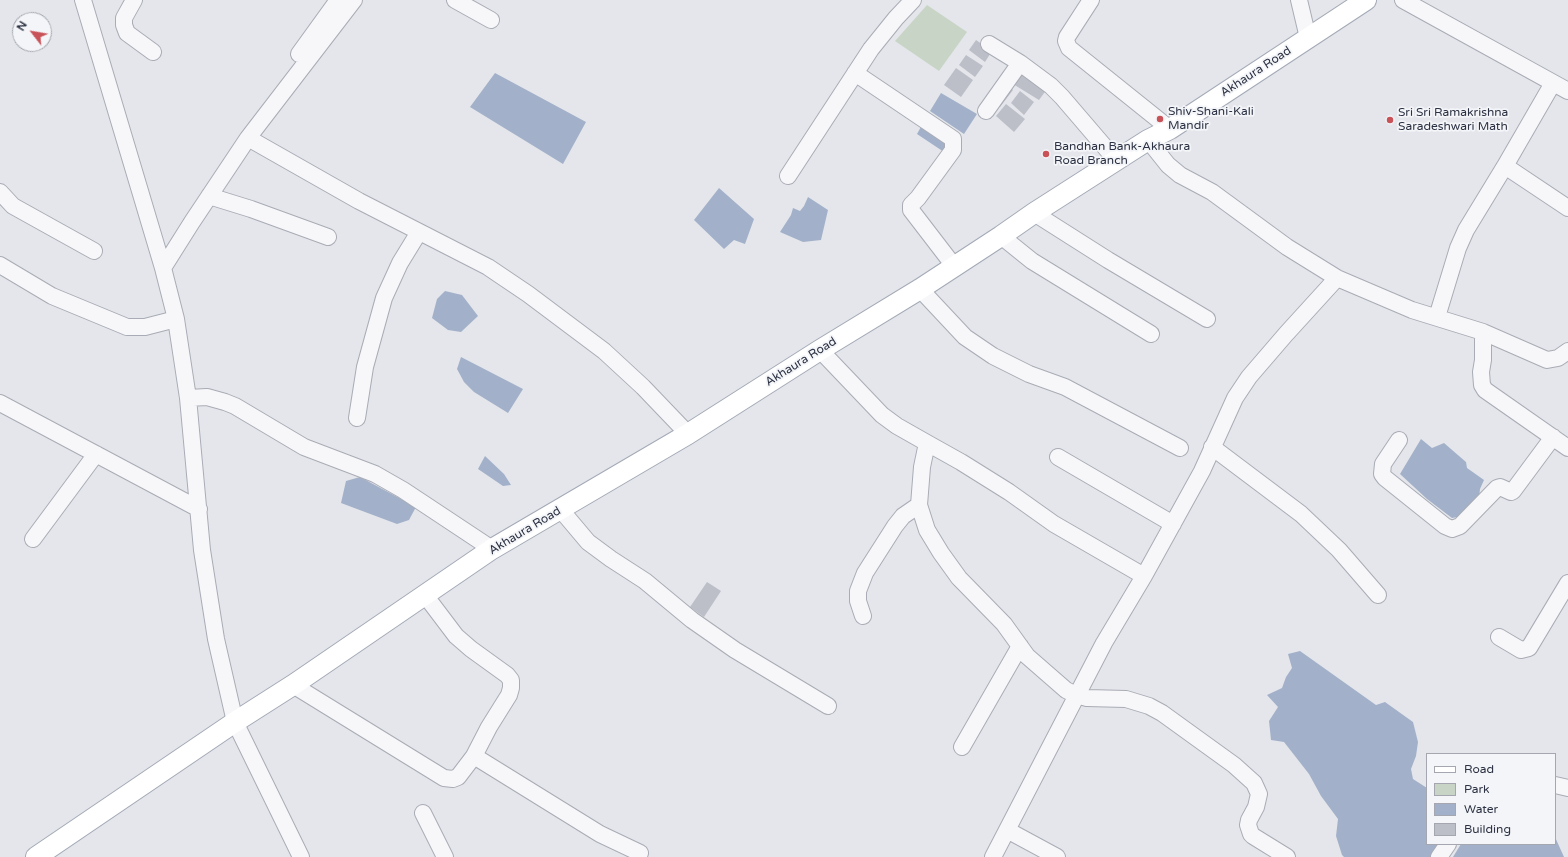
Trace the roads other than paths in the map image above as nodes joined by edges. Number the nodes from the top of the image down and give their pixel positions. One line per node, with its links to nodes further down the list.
1 (83, 0): 37 (street)
2 (134, 0): 14 (street)
3 (338, 0): 18 (street)
4 (354, 0): 18 (street)
5 (455, 0): 11 (street)
6 (913, 0): 16 (street)
7 (1091, 0): 21 (street)
8 (1299, 0): 12 (street)
9 (1366, 0): 12 (main road, Akhaura Road)
10 (1403, 0): 17 (street)
11 (491, 20)
12 (1308, 38): 21 (main road, Akhaura Road)
13 (989, 44): 15 (street)
14 (153, 52)
15 (1020, 62): 20 (street); 24 (street)
16 (855, 73): 26 (street); 36 (street)
17 (1553, 83): 19 (street); 25 (street)
18 (289, 85): 22 (street)
19 (1568, 91)
20 (986, 112)
21 (1170, 129): 23 (main road, Akhaura Road)
22 (248, 138): 28 (street); 31 (street)
23 (1148, 140): 24 (main road, Akhaura Road); 38 (street)
24 (1116, 160): 30 (main road, Akhaura Road)
25 (1504, 166): 29 (street); 40 (street)
26 (788, 176)
27 (0, 192): 34 (street)
28 (209, 196): 33 (street); 37 (street)
29 (1568, 208)
30 (1034, 213): 32 (main road, Akhaura Road); 41 (street)
31 (419, 232): 49 (street); 50 (street)
32 (1001, 236): 36 (main road, Akhaura Road); 43 (street)
33 (328, 237)
34 (94, 251)
35 (0, 265): 42 (street)
36 (954, 266): 39 (main road, Akhaura Road)
37 (162, 268): 42 (street)
38 (1338, 278): 40 (street); 54 (street)
39 (920, 289): 45 (main road, Akhaura Road); 55 (street)
40 (1437, 317): 44 (street)
41 (1207, 318)
42 (176, 319): 47 (street)
43 (1151, 334)
44 (1483, 334): 46 (street); 51 (street)
45 (820, 350): 50 (main road, Akhaura Road); 53 (street)
46 (1568, 351)
47 (188, 398): 60 (street); 64 (street)
48 (0, 403): 57 (street)
49 (357, 418)
50 (688, 434): 61 (main road, Akhaura Road)
51 (1553, 437): 52 (street); 56 (street)
52 (1399, 440)
53 (927, 443): 59 (street); 65 (street)
54 (1212, 447): 62 (street); 68 (street)
55 (1180, 448)
56 (1568, 448)
57 (96, 454): 60 (street); 63 (street)
58 (1058, 457): 62 (street)
59 (919, 505): 69 (street); 71 (street)
60 (199, 509): 75 (street)
61 (560, 510): 64 (main road, Akhaura Road); 74 (street)
62 (1172, 524): 65 (street)
63 (33, 539)
64 (492, 549): 67 (main road, Akhaura Road)
65 (1144, 576): 73 (street)
66 (1568, 583): 70 (street)
67 (425, 595): 72 (main road, Akhaura Road); 77 (street)
68 (1378, 595)
69 (863, 616)
70 (1499, 638)
71 (1020, 646): 73 (street); 76 (street)
72 (293, 685): 75 (main road, Akhaura Road); 77 (street)
73 (1076, 696): 81 (street); 89 (street)
74 (828, 706)
75 (235, 722): 84 (main road, Akhaura Road); 85 (street)
76 (962, 747)
77 (474, 756): 83 (street)
78 (1556, 785): 79 (street)
79 (1568, 788)
80 (423, 813): 86 (street)
81 (1007, 830): 87 (street); 88 (street)
82 (1447, 845): 90 (street)
83 (640, 853)
84 (36, 857)
85 (300, 857)
86 (445, 857)
87 (993, 857)
88 (1057, 857)
89 (1287, 857)
90 (1439, 857)

